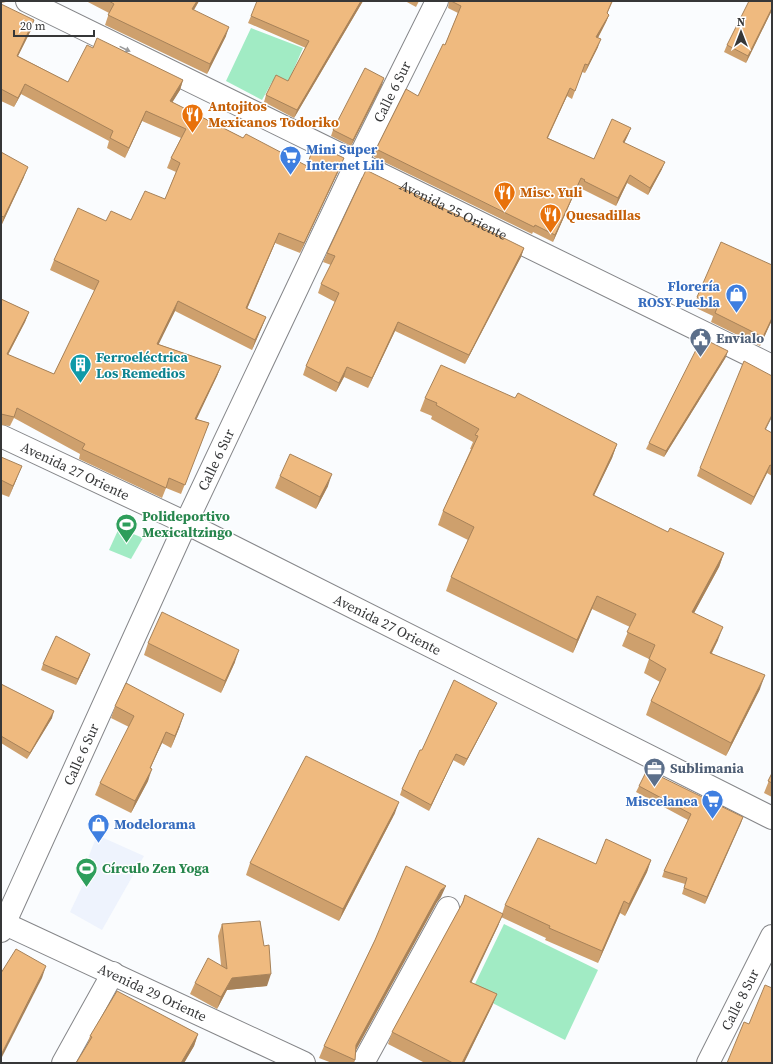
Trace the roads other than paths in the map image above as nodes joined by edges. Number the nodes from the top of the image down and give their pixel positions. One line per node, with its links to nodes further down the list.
1 (27, 1): 3 (street, Avenida 25 Oriente, one-way to 3)
2 (437, 1): 3 (street, Calle 6 Sur)
3 (356, 164): 4 (street, Avenida 25 Oriente); 6 (street, Calle 6 Sur)
4 (772, 366)
5 (1, 436): 6 (street, Avenida 27 Oriente)
6 (186, 523): 7 (street, Avenida 27 Oriente); 9 (street, Calle 6 Sur)
7 (772, 818)
8 (448, 908): 14 (street)
9 (2, 926): 11 (street, Avenida 29 Oriente)
10 (772, 936): 15 (street, Calle 8 Sur)
11 (112, 973): 12 (street); 13 (street, Avenida 29 Oriente)
12 (63, 1063)
13 (304, 1063)
14 (363, 1063)
15 (708, 1063)

